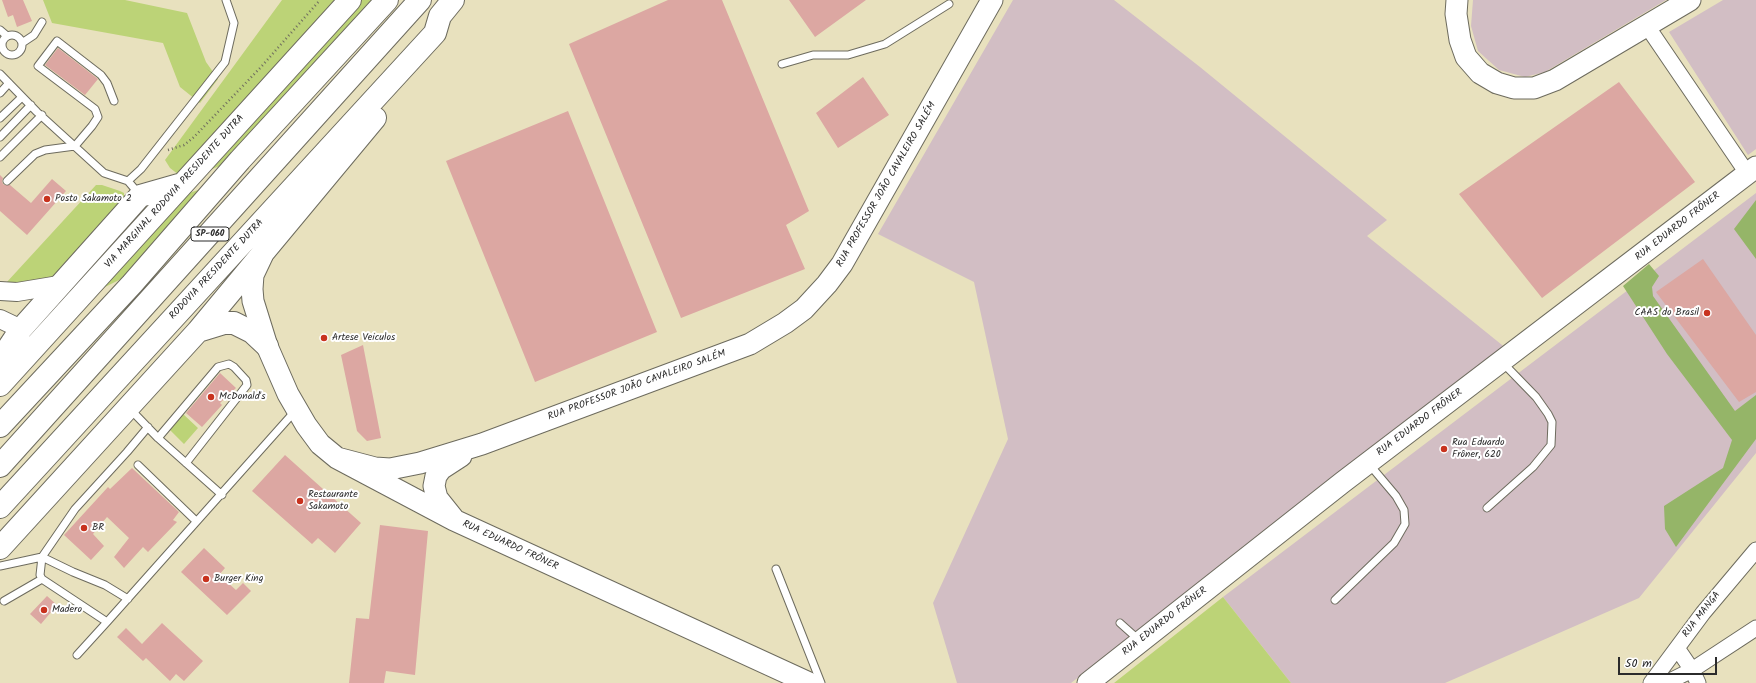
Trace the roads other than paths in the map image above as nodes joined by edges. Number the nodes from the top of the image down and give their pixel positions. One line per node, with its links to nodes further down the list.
1 (226, 0): 34 (lane)
2 (350, 0): 33 (highway, VIA MARGINAL RODOVIA PRESIDENTE DUTRA)
3 (388, 0): 46 (highway, SP-060)
4 (420, 0): 54 (highway, SP-060)
5 (454, 0): 14 (highway)
6 (465, 0): 14 (main road)
7 (992, 0): 49 (main road, RUA PROFESSOR JOÃO CAVALEIRO SALÉM)
8 (1457, 0): 12 (main road)
9 (1690, 0): 12 (main road)
10 (949, 4): 18 (lane)
11 (42, 22): 16 (lane)
12 (1647, 26): 31 (street)
13 (0, 30): 15 (lane)
14 (435, 33): 21 (highway, RODOVIA PRESIDENTE DUTRA / SP-060)
15 (7, 36): 16 (lane); 17 (lane)
16 (22, 43): 17 (lane)
17 (1, 47)
18 (782, 64)
19 (0, 74): 20 (lane)
20 (10, 83): 22 (lane); 23 (lane)
21 (387, 85): 35 (highway); 56 (highway, RODOVIA PRESIDENTE DUTRA / SP-060)
22 (0, 93)
23 (22, 97): 25 (lane); 27 (lane)
24 (114, 101): 29 (lane)
25 (31, 105): 26 (lane); 28 (lane)
26 (42, 115): 29 (lane); 30 (lane)
27 (0, 118)
28 (0, 137)
29 (74, 146): 32 (lane); 34 (lane)
30 (0, 157)
31 (1752, 170): 42 (main road, RUA EDUARDO FRÔNER)
32 (7, 181)
33 (182, 184): 34 (highway); 43 (highway, VIA MARGINAL RODOVIA PRESIDENTE DUTRA)
34 (134, 188): 36 (highway)
35 (262, 256): 40 (highway); 41 (main road, RUA EDUARDO FRÔNER)
36 (59, 285): 37 (street); 39 (highway)
37 (0, 291)
38 (0, 319): 39 (street)
39 (21, 329): 43 (highway)
40 (198, 331): 41 (highway); 44 (highway)
41 (267, 346): 45 (main road, RUA EDUARDO FRÔNER)
42 (1502, 362): 51 (main road, RUA EDUARDO FRÔNER); 57 (lane)
43 (1, 383)
44 (128, 408): 47 (lane); 60 (highway)
45 (297, 409): 50 (main road, RUA EDUARDO FRÔNER); 55 (lane)
46 (0, 426)
47 (148, 426): 48 (lane); 62 (lane)
48 (158, 438): 52 (lane); 52 (lane)
49 (482, 444): 50 (main road, RUA PROFESSOR JOÃO CAVALEIRO SALÉM); 58 (main road, RUA PROFESSOR JOÃO CAVALEIRO SALÉM)
50 (337, 458): 58 (main road, RUA EDUARDO FRÔNER)
51 (1368, 462): 67 (lane); 72 (main road, RUA EDUARDO FRÔNER)
52 (186, 463): 55 (lane)
53 (138, 465): 59 (lane)
54 (0, 466)
55 (222, 495): 59 (lane)
56 (0, 507)
57 (1487, 508)
58 (454, 520): 76 (main road, RUA EDUARDO FRÔNER)
59 (196, 521): 66 (lane)
60 (0, 548)
61 (1756, 550): 73 (street, RUA MANGA)
62 (42, 557): 63 (lane); 65 (lane); 66 (lane)
63 (0, 566)
64 (776, 569): 77 (lane)
65 (42, 579): 68 (lane); 69 (lane)
66 (128, 599): 69 (lane)
67 (1336, 600)
68 (4, 601)
69 (107, 622): 74 (lane)
70 (1120, 623): 72 (lane)
71 (1756, 628): 75 (street)
72 (1141, 642): 78 (main road, RUA EDUARDO FRÔNER)
73 (1677, 648): 75 (street); 79 (street, RUA MANGA)
74 (77, 655)
75 (1695, 677): 80 (street)
76 (809, 683)
77 (821, 683)
78 (1088, 683)
79 (1651, 683)
80 (1666, 683)

